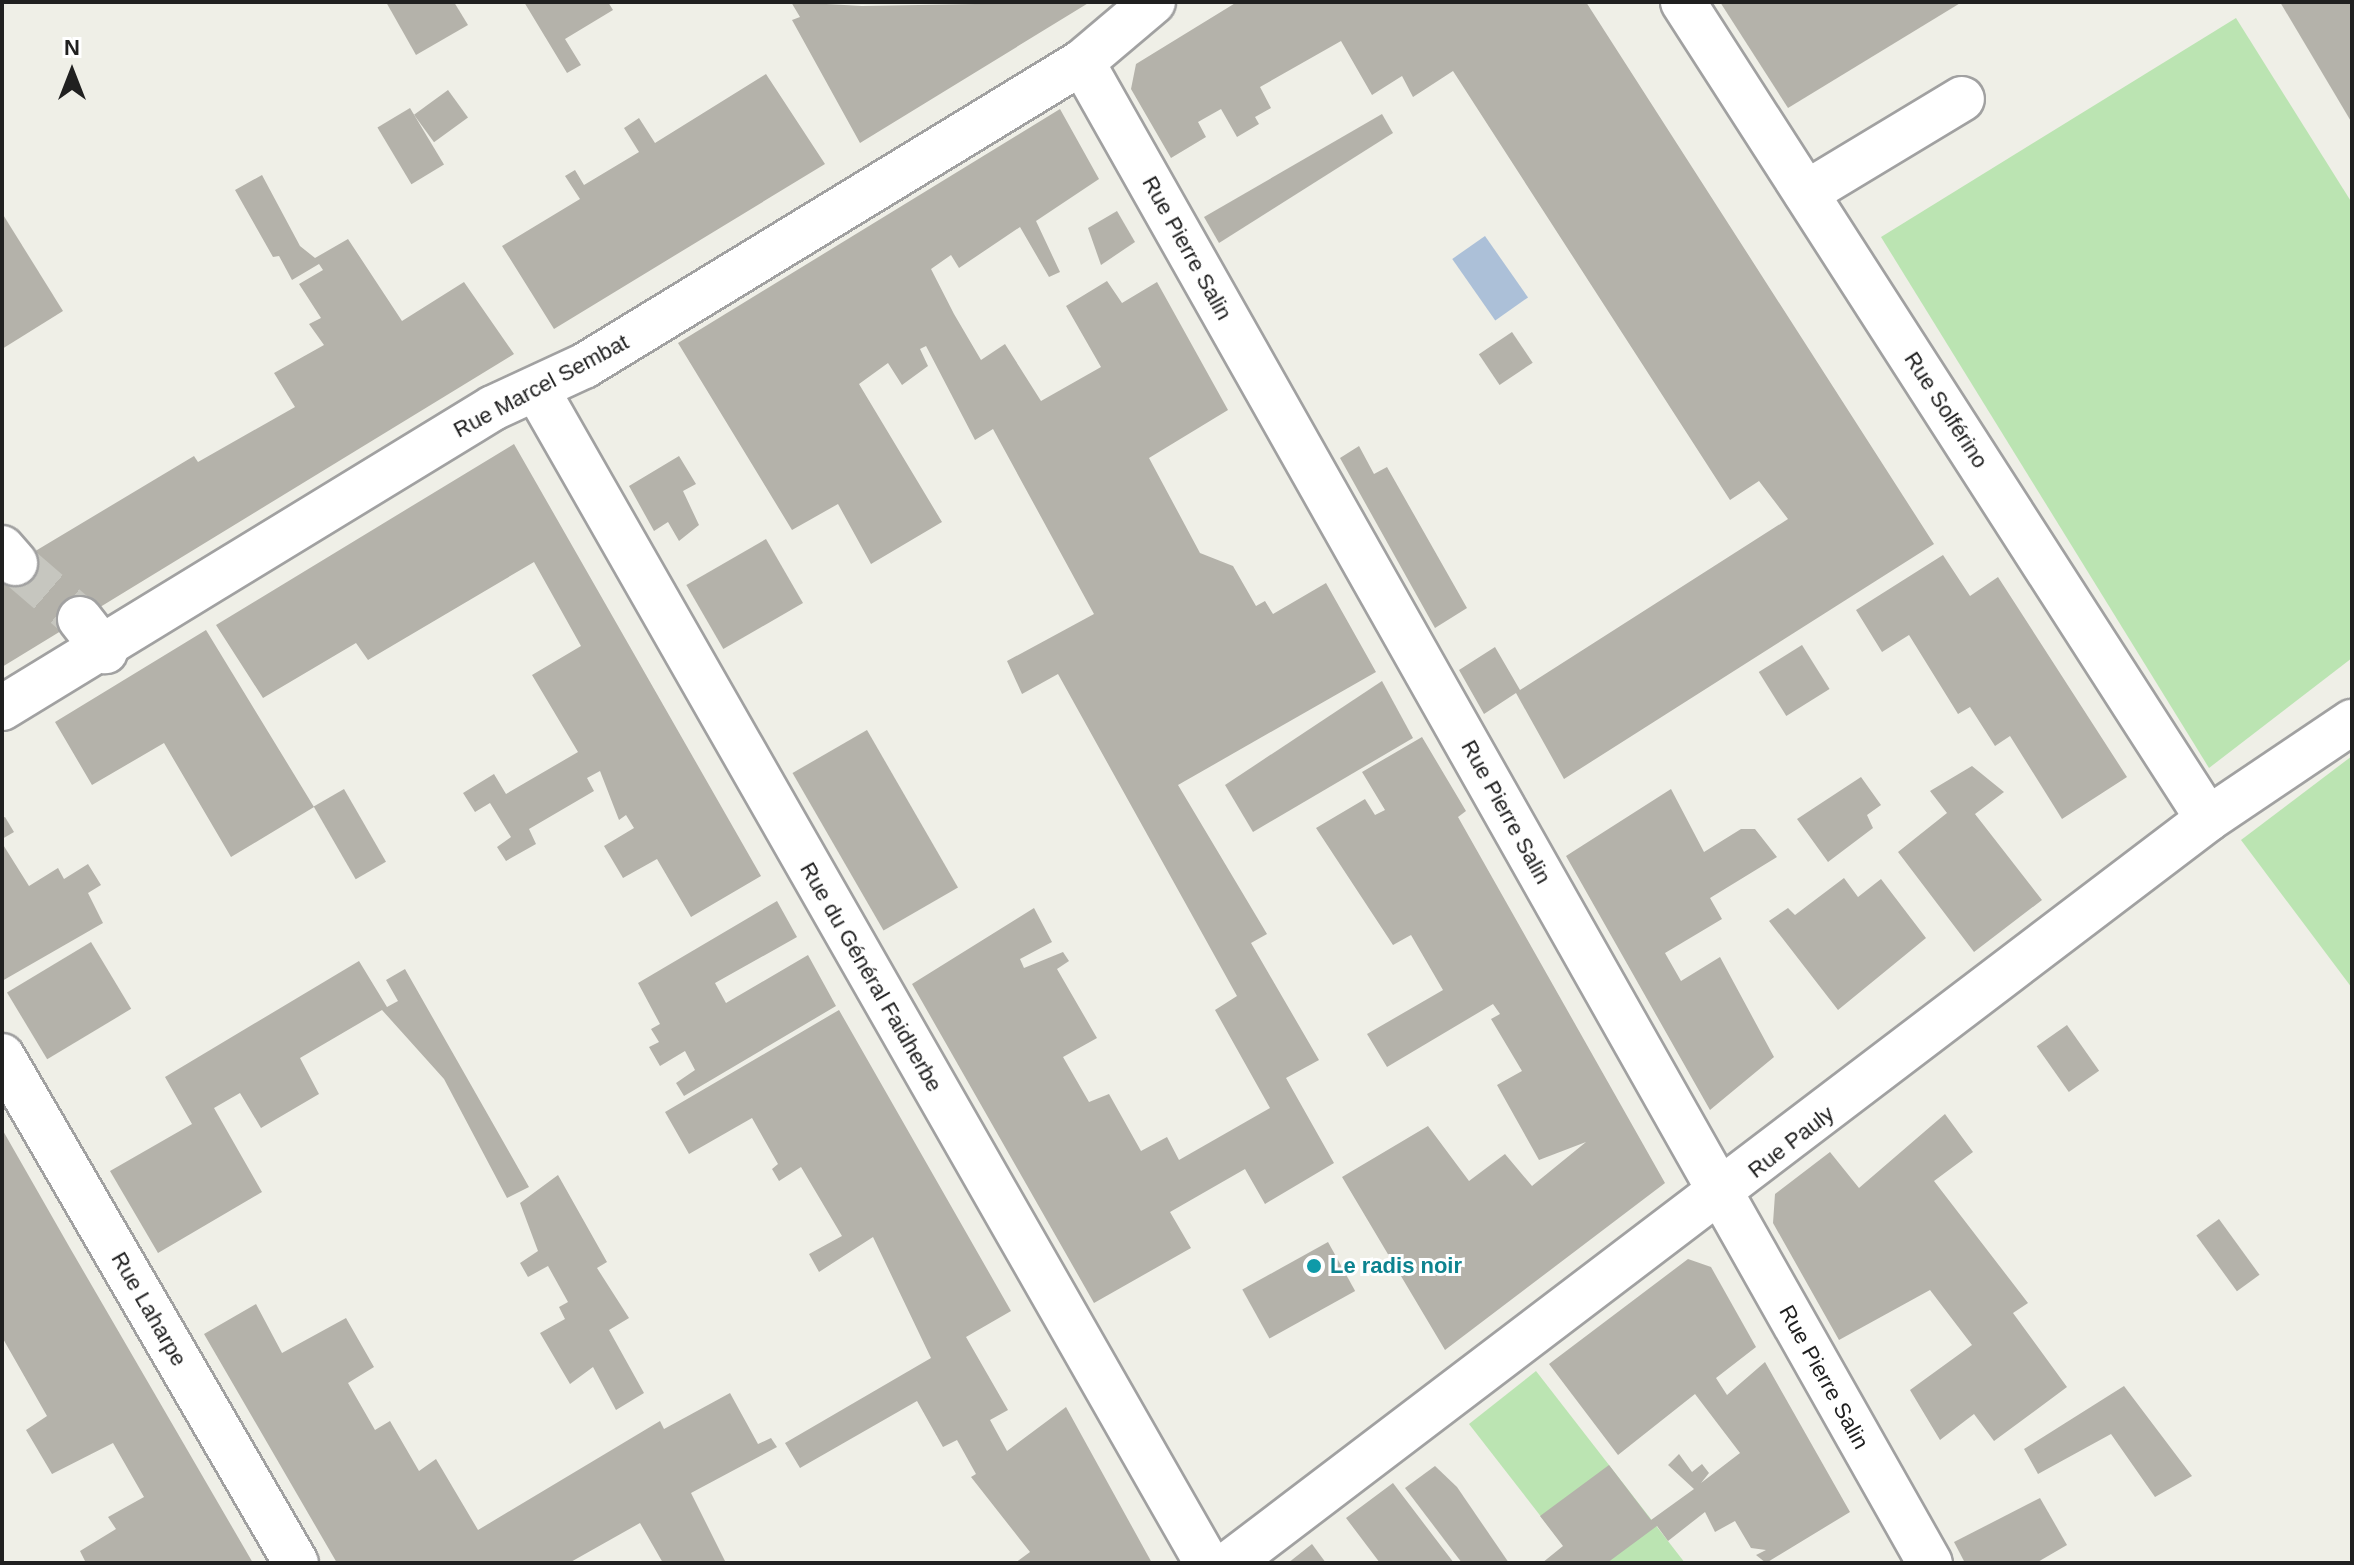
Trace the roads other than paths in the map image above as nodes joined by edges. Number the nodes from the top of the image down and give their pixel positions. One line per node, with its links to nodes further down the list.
1 (1153, 2): 3 (street, Rue Marcel Sembat)
2 (1683, 2): 5 (street, Rue Solférino)
3 (1082, 62): 6 (street, Rue Marcel Sembat); 11 (street, Rue Pierre Salin)
4 (1962, 99): 5 (street)
5 (1806, 193): 9 (street, Rue Solférino)
6 (537, 390): 7 (street, Rue Marcel Sembat); 13 (street, Rue du Général Faidherbe)
7 (2, 708)
8 (2352, 722): 9 (street, Rue Pauly)
9 (2208, 819): 11 (street, Rue Pauly)
10 (2, 1056): 12 (street, Rue Laharpe)
11 (1722, 1195): 14 (street, Rue Pauly); 15 (street, Rue Pierre Salin)
12 (296, 1563)
13 (1207, 1563)
14 (1230, 1563)
15 (1930, 1563)

